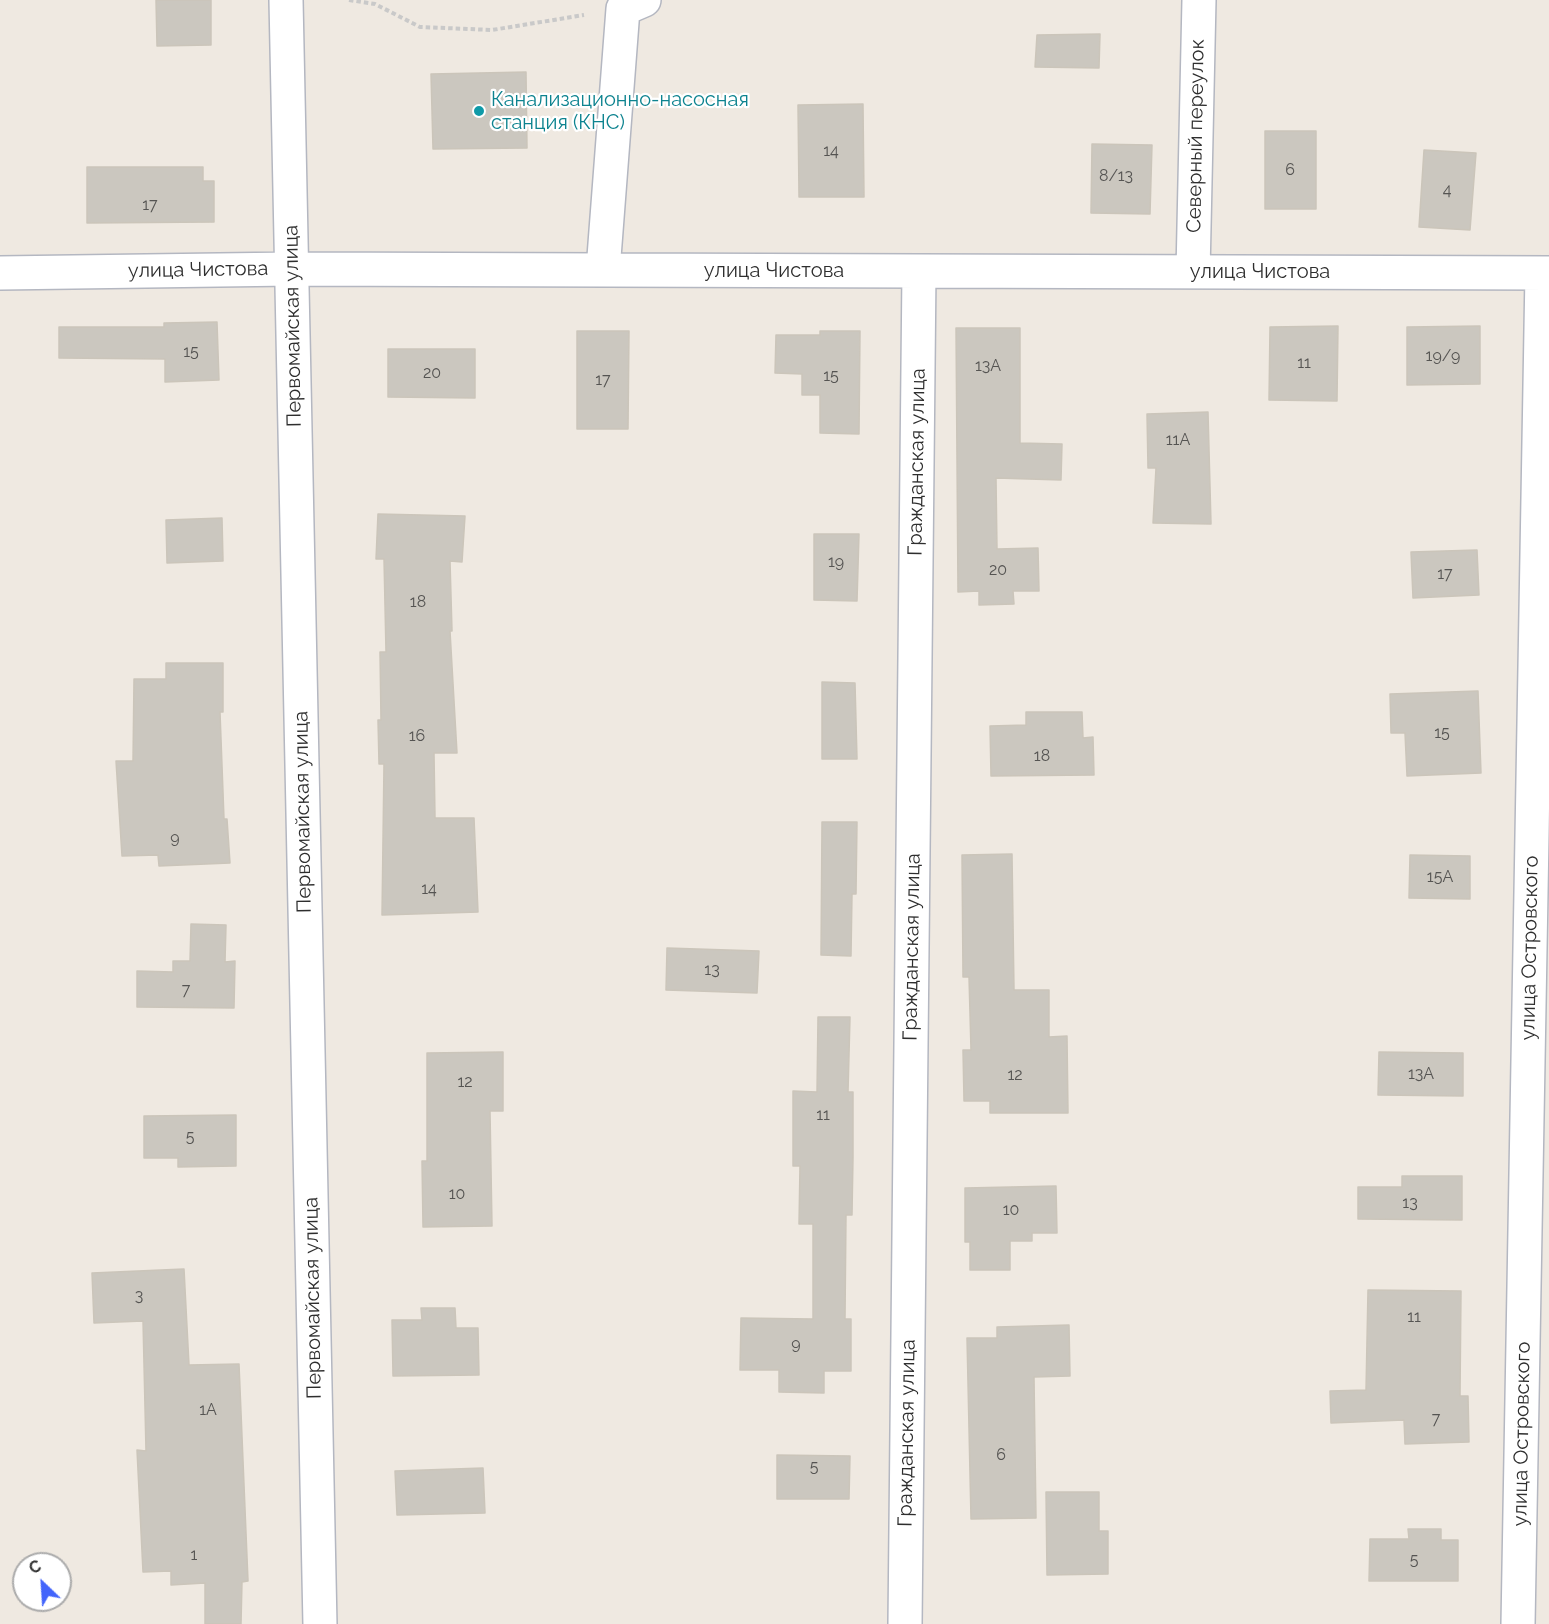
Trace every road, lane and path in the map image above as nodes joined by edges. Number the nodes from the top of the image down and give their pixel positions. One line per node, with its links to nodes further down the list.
1 (286, 0): 5 (street, Первомайская улица)
2 (350, 0): 4 (path)
3 (1199, 0): 8 (street, Северный переулок)
4 (633, 4): 6 (street)
5 (292, 269): 6 (street, улица Чистова); 9 (street, улица Чистова); 11 (street, Первомайская улица)
6 (603, 270): 7 (street, улица Чистова)
7 (919, 271): 8 (street, улица Чистова); 12 (street, Гражданская улица)
8 (1193, 272): 10 (street, улица Чистова)
9 (0, 273)
10 (1545, 273): 13 (street, улица Островского)
11 (320, 1624)
12 (905, 1624)
13 (1518, 1624)

